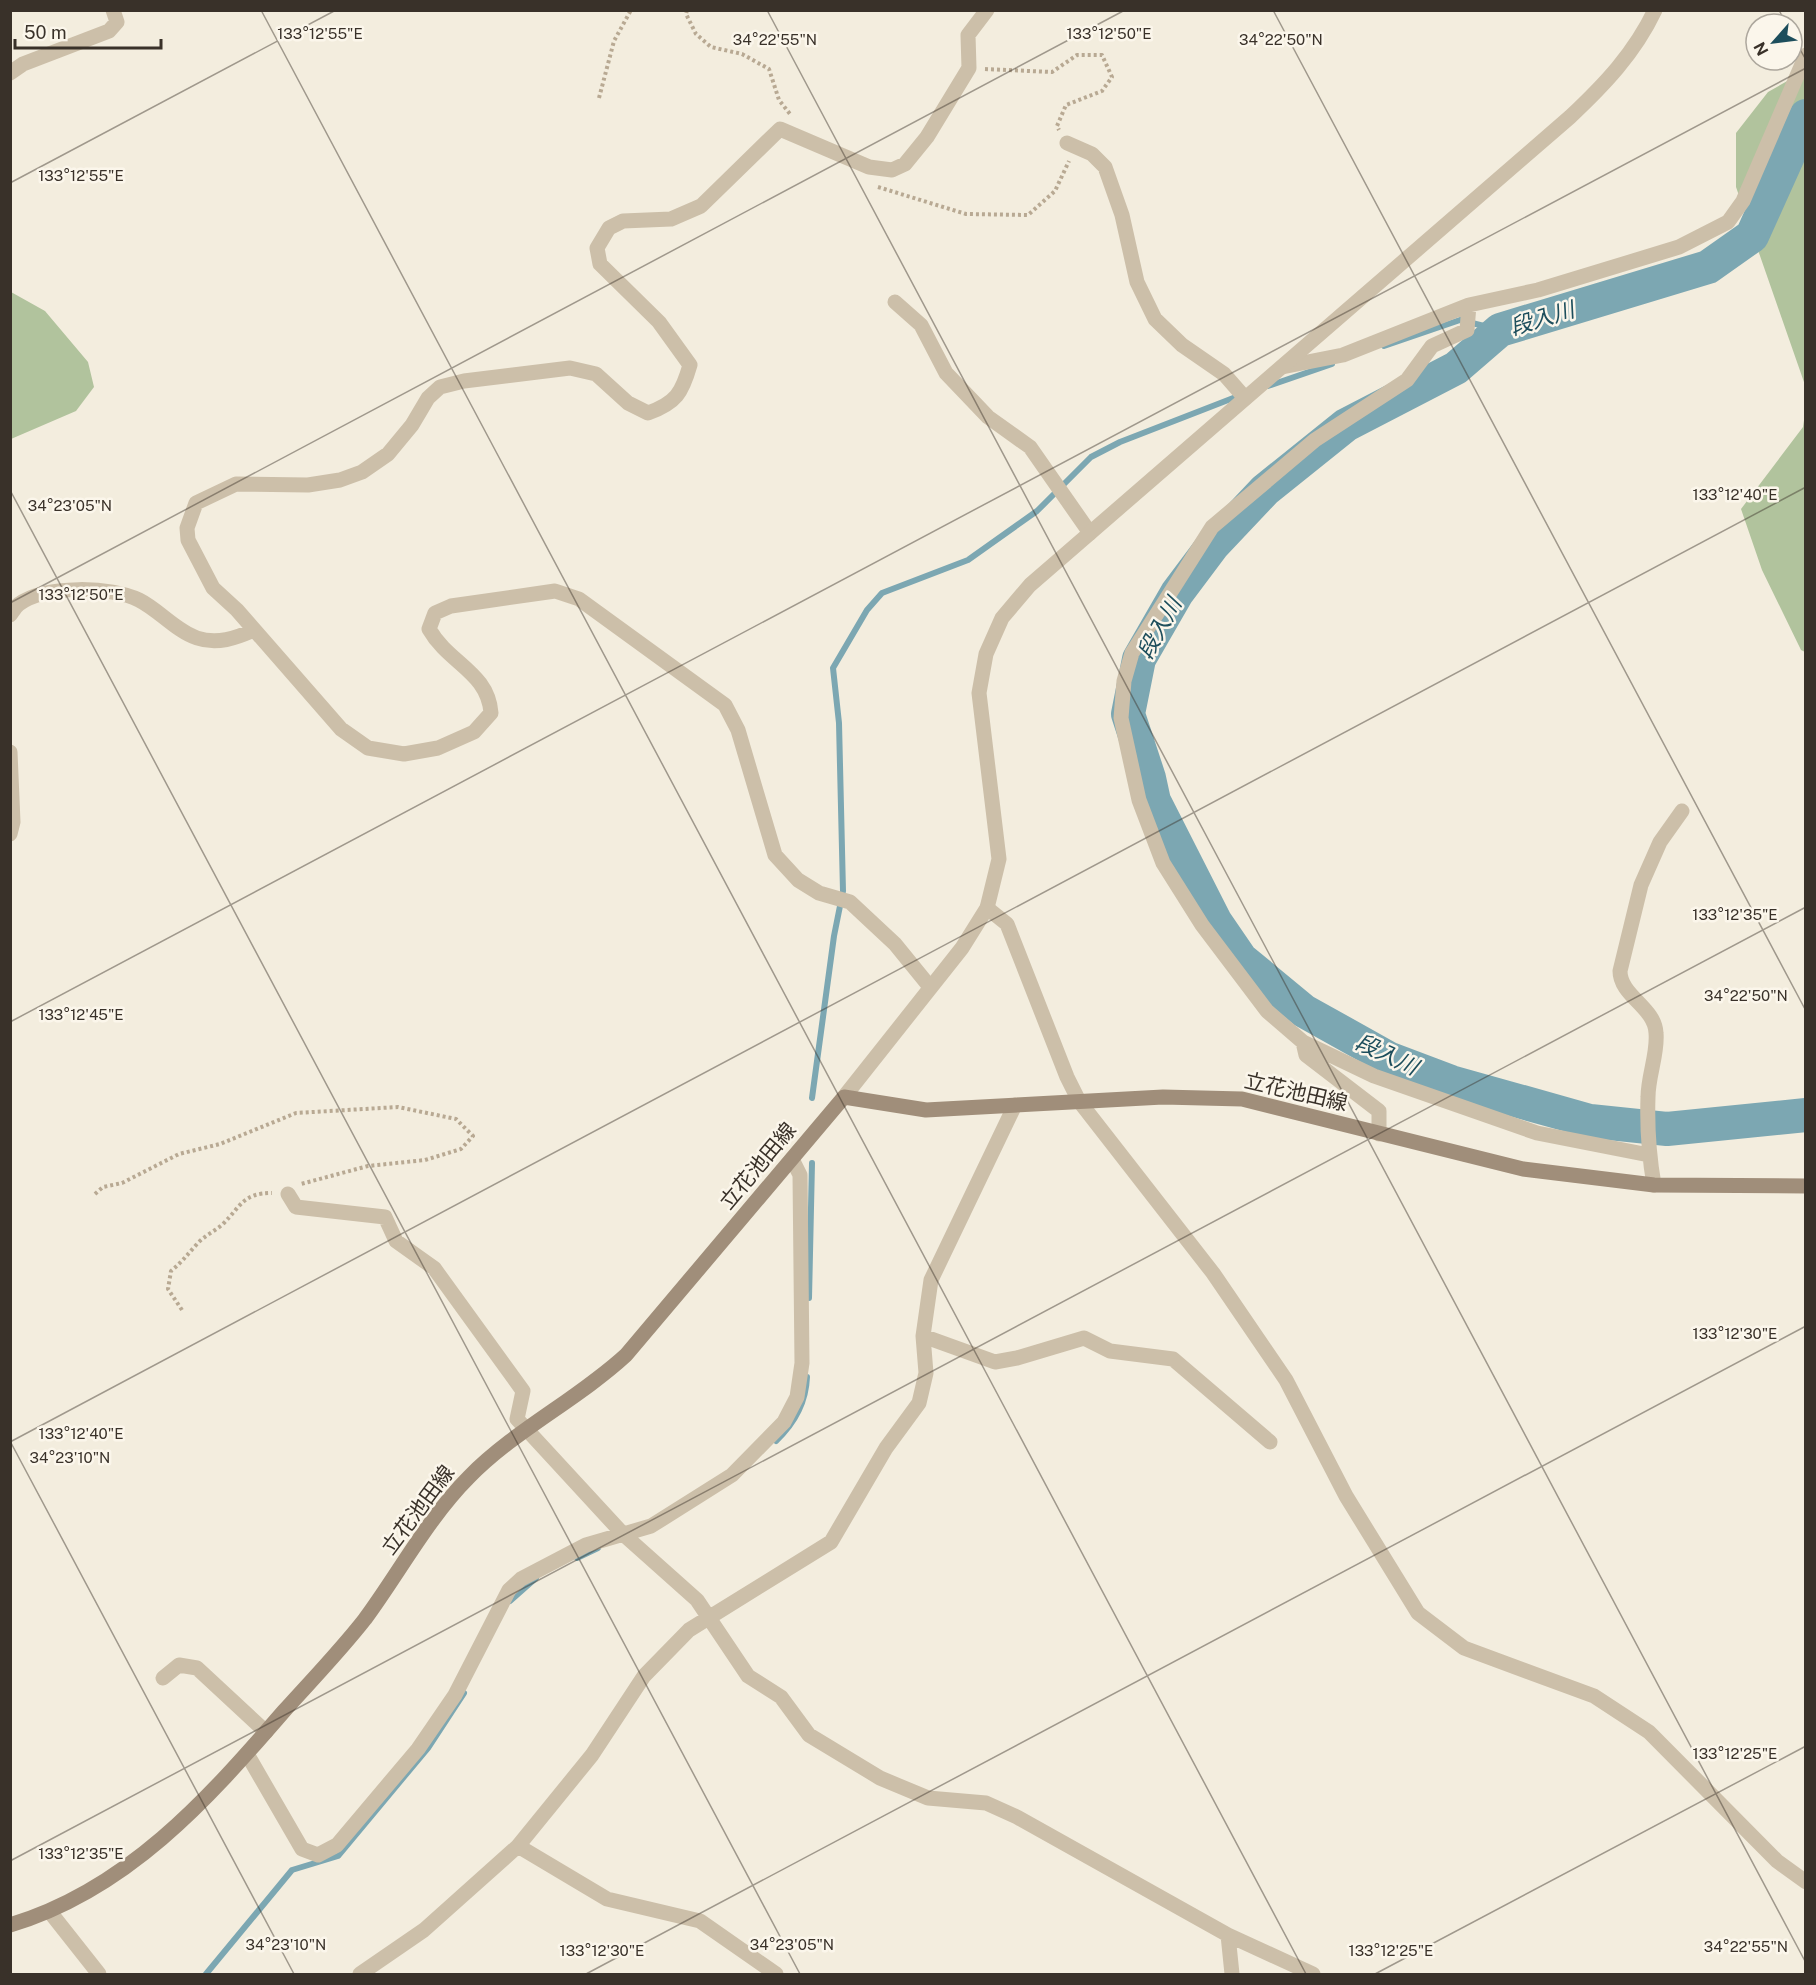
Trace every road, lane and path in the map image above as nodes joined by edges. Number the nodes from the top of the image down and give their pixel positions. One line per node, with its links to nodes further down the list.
1 (113, 10): 8 (street)
2 (631, 10): 9 (path)
3 (687, 10): 10 (path)
4 (987, 10): 7 (street)
5 (1654, 10): 15 (street)
6 (1806, 55): 14 (street)
7 (969, 68): 11 (path); 19 (street)
8 (10, 73)
9 (600, 98)
10 (793, 117)
11 (1072, 145): 12 (path); 16 (street)
12 (868, 183)
13 (896, 302): 17 (street)
14 (1469, 305): 15 (street); 25 (street)
15 (1282, 367): 16 (street)
16 (1245, 398): 17 (street)
17 (1090, 533): 23 (street)
18 (10, 615): 19 (street)
19 (254, 630): 24 (street)
20 (10, 752): 22 (street)
21 (1682, 811): 30 (street)
22 (10, 834)
23 (987, 908): 24 (street); 27 (street)
24 (930, 987): 26 (street)
25 (1303, 1042): 29 (street); 30 (street)
26 (844, 1097): 28 (main road, 立花池田線); 31 (main road, 立花池田線)
27 (1079, 1101): 28 (main road, 立花池田線); 29 (main road, 立花池田線); 46 (street)
28 (1016, 1105): 37 (street)
29 (1379, 1134): 32 (main road, 立花池田線)
30 (1649, 1155): 32 (street)
31 (792, 1159): 38 (main road, 立花池田線); 40 (street)
32 (1653, 1185): 33 (main road, 立花池田線)
33 (1806, 1186)
34 (94, 1194): 35 (path)
35 (288, 1194): 36 (path); 38 (street)
36 (182, 1310)
37 (922, 1336): 39 (street); 41 (street)
38 (527, 1431): 40 (street); 43 (main road, 立花池田線)
39 (1270, 1442)
40 (623, 1534): 41 (street); 44 (street)
41 (709, 1617): 45 (street); 49 (street)
42 (163, 1678): 43 (street)
43 (266, 1732): 44 (main road, 立花池田線)
44 (247, 1754): 47 (main road, 立花池田線)
45 (518, 1846): 51 (street); 52 (street)
46 (1806, 1882)
47 (50, 1912): 48 (main road, 立花池田線); 50 (street)
48 (11, 1924)
49 (1228, 1935): 53 (street); 54 (street)
50 (99, 1974)
51 (360, 1974)
52 (776, 1974)
53 (1232, 1974)
54 (1313, 1974)

